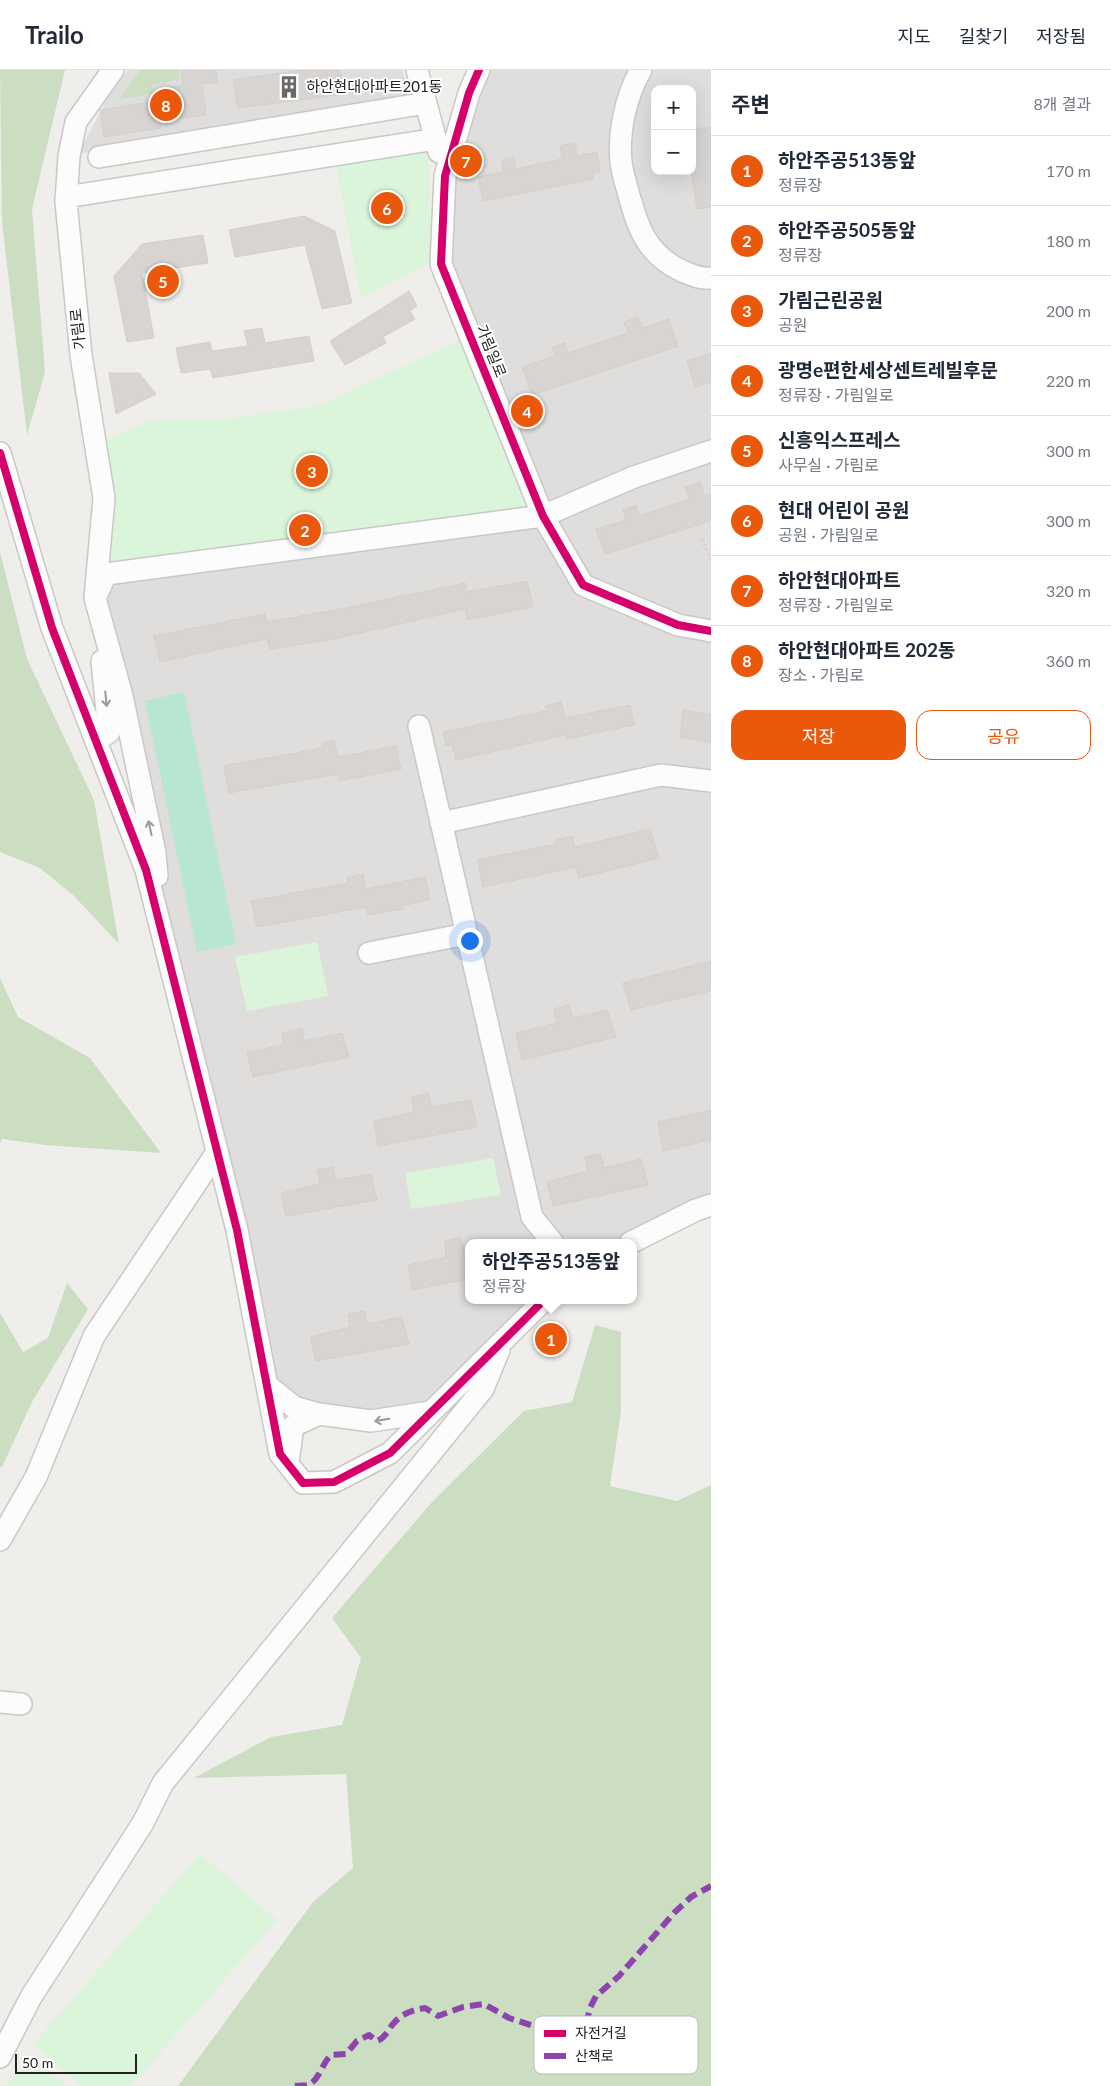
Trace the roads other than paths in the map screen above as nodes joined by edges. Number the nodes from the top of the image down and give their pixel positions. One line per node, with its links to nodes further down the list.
1 (113, 70): 9 (street, 가림로)
2 (417, 70): 5 (street)
3 (479, 70): 8 (street, 가림일로)
4 (641, 70): 10 (street)
5 (426, 103): 6 (street); 7 (street)
6 (436, 139): 8 (street); 9 (street)
7 (99, 157)
8 (446, 176): 13 (street, 가림일로)
9 (66, 197): 14 (street, 가림로)
10 (711, 278)
11 (711, 451): 13 (street)
12 (0, 453): 17 (street)
13 (543, 516): 14 (street); 15 (street, 가림일로)
14 (95, 598): 17 (street, one-way to 17); 21 (street, one-way to 14)
15 (711, 631)
16 (418, 726): 19 (street)
17 (96, 741): 21 (street)
18 (711, 781): 19 (street)
19 (441, 823): 20 (street)
20 (467, 934): 22 (street); 25 (street)
21 (166, 946): 23 (street)
22 (369, 953)
23 (217, 1152): 29 (street); 33 (street)
24 (711, 1205): 26 (street)
25 (550, 1239)
26 (637, 1240)
27 (540, 1304): 28 (street)
28 (503, 1340): 30 (street); 34 (street)
29 (268, 1386): 31 (street); 32 (street)
30 (430, 1412): 31 (street, one-way to 31); 32 (street)
31 (319, 1414): 32 (street)
32 (288, 1464)
33 (0, 1540)
34 (0, 2057)

